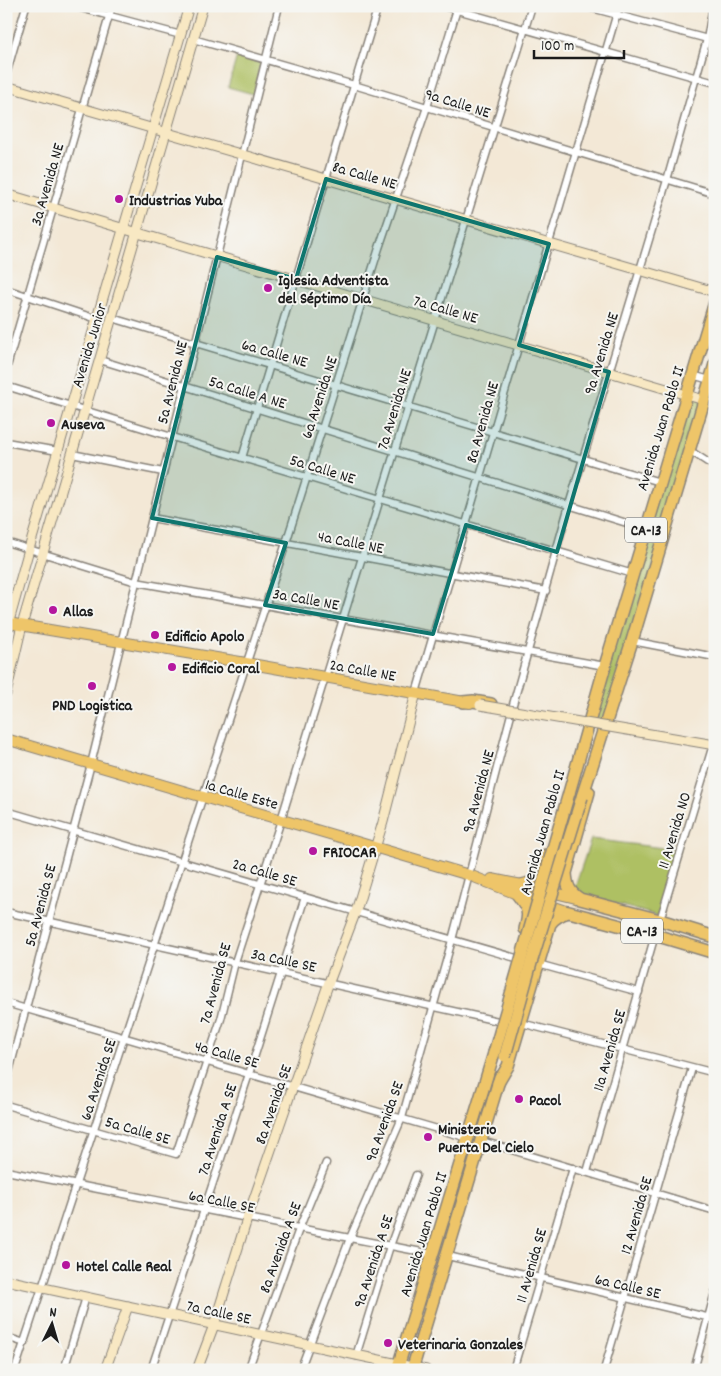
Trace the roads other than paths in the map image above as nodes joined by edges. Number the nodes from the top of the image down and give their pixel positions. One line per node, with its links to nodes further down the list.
1 (26, 6): 23 (street)
2 (73, 6): 15 (street)
3 (112, 6): 15 (street, 3a Avenida NE)
4 (190, 6): 17 (street, Avenida Junior)
5 (203, 6): 18 (street, Avenida Junior)
6 (279, 6): 22 (street, 5a Avenida NE)
7 (378, 6): 26 (street)
8 (443, 6): 13 (street)
9 (532, 6): 16 (street, 7a Avenida NE)
10 (584, 6): 14 (street)
11 (619, 6): 14 (street, 8a Avenida NE)
12 (713, 6): 19 (street, 9a Avenida NE)
13 (458, 8): 16 (street); 28 (street, 6a Avenida NE)
14 (616, 15): 19 (street); 21 (street, 8a Avenida NE)
15 (110, 16): 17 (street); 29 (street, 3a Avenida NE)
16 (524, 30): 21 (street); 31 (street, 7a Avenida NE)
17 (181, 35): 30 (street, Avenida Junior)
18 (193, 39): 22 (street, 9a Calle NE); 32 (street, Avenida Junior)
19 (707, 40): 20 (street); 24 (street, 9a Avenida NE)
20 (715, 42)
21 (606, 52): 24 (street); 33 (street, 8a Avenida NE)
22 (266, 59): 26 (street, 9a Calle NE); 34 (street, 5a Avenida NE)
23 (6, 75)
24 (695, 78): 25 (street); 36 (street, 9a Avenida NE)
25 (715, 83)
26 (354, 85): 28 (street, 9a Calle NE); 35 (street)
27 (6, 86): 29 (street, 8a Calle NE)
28 (427, 107): 31 (street, 9a Calle NE); 39 (street, 6a Avenida NE)
29 (83, 108): 30 (street, 8a Calle NE); 40 (street, 3a Avenida NE)
30 (153, 128): 32 (street, 8a Calle NE); 42 (street, Avenida Junior)
31 (494, 128): 33 (street, 9a Calle NE); 41 (street, 7a Avenida NE)
32 (166, 132): 34 (street, 8a Calle NE); 43 (street, Avenida Junior)
33 (576, 152): 36 (street, 9a Calle NE); 44 (street, 8a Avenida NE)
34 (242, 155): 35 (street, 8a Calle NE); 45 (street, 5a Avenida NE)
35 (326, 179): 39 (street, 8a Calle NE); 47 (street)
36 (667, 180): 38 (street, 9a Calle NE); 46 (street, 9a Avenida NE)
37 (6, 194): 40 (street, 7a Calle NE)
38 (715, 194)
39 (396, 199): 41 (street, 8a Calle NE); 51 (street, 6a Avenida NE)
40 (53, 208): 42 (street, 7a Calle NE); 50 (street, 3a Avenida NE)
41 (466, 220): 44 (street, 8a Calle NE); 55 (street, 7a Avenida NE)
42 (124, 229): 43 (street, 7a Calle NE); 54 (street, Avenida Junior)
43 (137, 233): 45 (street, 7a Calle NE); 53 (street, Avenida Junior)
44 (549, 244): 46 (street, 8a Calle NE); 57 (street, 8a Avenida NE)
45 (217, 256): 47 (street, 7a Calle NE); 56 (street, 5a Avenida NE)
46 (639, 270): 49 (street, 8a Calle NE); 62 (street, 9a Avenida NE)
47 (296, 279): 51 (street, 7a Calle NE); 60 (street)
48 (6, 289): 50 (street)
49 (715, 292)
50 (28, 296): 54 (street); 61 (street, 3a Avenida NE)
51 (364, 300): 55 (street, 7a Calle NE); 65 (street, 6a Avenida NE)
52 (715, 302): 63 (highway, Avenida Juan Pablo II / CA-13)
53 (112, 318): 56 (street, 6a Calle NE); 58 (street, Avenida Junior)
54 (97, 319): 70 (street, Avenida Junior)
55 (435, 320): 57 (street, 7a Calle NE); 71 (street, 7a Avenida NE)
56 (195, 343): 60 (street, 6a Calle NE); 67 (street, 5a Avenida NE)
57 (519, 345): 62 (street, 7a Calle NE); 75 (street, 8a Avenida NE)
58 (100, 360): 67 (street, 5a Calle A NE); 73 (street, Avenida Junior)
59 (715, 364): 64 (highway, Avenida Juan Pablo II / CA-13)
60 (270, 365): 65 (street, 6a Calle NE); 72 (street)
61 (6, 370)
62 (609, 372): 68 (street, 7a Calle NE); 83 (street, 9a Avenida NE)
63 (692, 375): 64 (street); 68 (highway, Avenida Juan Pablo II / CA-13)
64 (712, 379): 69 (highway, Avenida Juan Pablo II / CA-13)
65 (336, 385): 71 (street, 6a Calle NE); 74 (street, 6a Avenida NE)
66 (6, 386): 70 (street, 5a Calle NE)
67 (184, 386): 72 (street, 5a Calle A NE); 76 (street, 5a Avenida NE)
68 (687, 395): 69 (street, 7a Calle NE); 88 (highway, Avenida Juan Pablo II / CA-13)
69 (704, 400): 78 (highway, Avenida Juan Pablo II / CA-13)
70 (71, 406): 73 (street, 5a Calle NE); 80 (street, Avenida Junior)
71 (408, 406): 75 (street, 6a Calle NE); 79 (street, 7a Avenida NE)
72 (257, 408): 74 (street, 5a Calle A NE); 82 (street)
73 (85, 411): 76 (street, 5a Calle NE); 81 (street, Avenida Junior)
74 (322, 429): 79 (street, 5a Calle A NE); 86 (street, 6a Avenida NE)
75 (493, 432): 83 (street, 6a Calle NE); 87 (street, 8a Avenida NE)
76 (172, 437): 82 (street, 5a Calle NE); 85 (street, 5a Avenida NE)
77 (6, 442): 80 (street)
78 (689, 450): 84 (street); 110 (highway, Avenida Juan Pablo II / CA-13)
79 (395, 451): 87 (street, 5a Calle A NE); 89 (street, 7a Avenida NE)
80 (58, 452): 96 (street, Avenida Junior)
81 (72, 454): 85 (street); 98 (street, Avenida Junior)
82 (242, 458): 86 (street, 5a Calle NE)
83 (583, 459): 88 (street, 6a Calle NE); 90 (street, 9a Avenida NE)
84 (715, 467)
85 (163, 472): 91 (street, 5a Avenida NE)
86 (307, 477): 89 (street, 5a Calle NE); 95 (street, 6a Avenida NE)
87 (480, 477): 90 (street, 5a Calle A NE); 92 (street, 8a Avenida NE)
88 (660, 482): 93 (highway, Avenida Juan Pablo II / CA-13)
89 (380, 499): 92 (street, 5a Calle NE); 99 (street, 7a Avenida NE)
90 (569, 505): 93 (street, 5a Calle A NE); 97 (street, 9a Avenida NE)
91 (152, 518): 95 (street, 4a Calle NE); 102 (street, 5a Avenida NE)
92 (466, 524): 97 (street, 5a Calle NE); 100 (street, 8a Avenida NE)
93 (646, 529): 101 (highway, Avenida Juan Pablo II / CA-13)
94 (6, 542): 96 (street, 3a Calle NE)
95 (286, 543): 99 (street, 4a Calle NE); 104 (street, 6a Avenida NE)
96 (29, 549): 98 (street, 3a Calle NE); 107 (street, Avenida Junior)
97 (556, 552): 101 (street, 5a Calle NE); 103 (street, 9a Avenida NE)
98 (43, 553): 102 (street, 3a Calle NE); 106 (street, Avenida Junior)
99 (362, 557): 100 (street, 4a Calle NE); 105 (street, 7a Avenida NE)
100 (451, 574): 103 (street, 4a Calle NE); 108 (street, 8a Avenida NE)
101 (633, 574): 114 (highway, Avenida Juan Pablo II / CA-13)
102 (136, 582): 104 (street, 3a Calle NE); 109 (street, 5a Avenida NE)
103 (546, 591): 111 (street, 9a Avenida NE)
104 (265, 605): 105 (street, 3a Calle NE); 113 (street, 6a Avenida NE)
105 (343, 619): 108 (street, 3a Calle NE); 115 (street, 7a Avenida NE)
106 (22, 625): 107 (main road, 2a Calle NE); 109 (main road, 2a Calle NE); 117 (street, Avenida Junior)
107 (7, 626)
108 (433, 634): 111 (street, 3a Calle NE); 116 (street, 8a Avenida NE)
109 (121, 641): 113 (main road, 2a Calle NE); 131 (street, 5a Avenida NE)
110 (632, 641): 112 (street); 118 (highway, Avenida Juan Pablo II / CA-13)
111 (529, 652): 114 (street, 3a Calle NE); 122 (street, 9a Avenida NE)
112 (715, 658)
113 (246, 663): 115 (main road, 2a Calle NE); 132 (street, 6a Avenida NE)
114 (605, 666): 121 (highway, Avenida Juan Pablo II / CA-13)
115 (325, 677): 116 (main road, 2a Calle NE); 134 (street, 7a Avenida NE)
116 (416, 693): 119 (main road, 2a Calle NE); 137 (street, 8a Avenida NE)
117 (6, 694)
118 (613, 698): 124 (highway); 128 (highway, Avenida Juan Pablo II / CA-13)
119 (463, 702): 120 (main road, 2a Calle NE); 122 (highway)
120 (480, 705): 127 (street, 2a Calle NE, bridge)
121 (595, 706): 123 (highway); 126 (highway, Avenida Juan Pablo II / CA-13)
122 (512, 711): 123 (highway); 140 (street, 9a Avenida NE)
123 (573, 722): 126 (highway)
124 (621, 731): 127 (highway); 128 (highway)
125 (6, 739): 131 (main road, 1a Calle Este)
126 (584, 744): 129 (highway, Avenida Juan Pablo II / CA-13)
127 (714, 744): 148 (street, 11 Avenida NO)
128 (597, 748): 130 (highway, Avenida Juan Pablo II / CA-13)
129 (579, 760): 136 (highway); 173 (highway, Avenida Juan Pablo II, bridge)
130 (593, 763): 138 (highway); 175 (highway, Avenida Juan Pablo II, bridge)
131 (90, 764): 132 (main road, 1a Calle Este); 135 (street, 5a Avenida SE)
132 (202, 796): 134 (main road, 1a Calle Este); 139 (street, 6a Avenida SE)
133 (6, 812): 135 (street, 2a Calle SE)
134 (281, 820): 137 (main road, 1a Calle Este); 141 (street, 7a Avenida SE)
135 (73, 831): 139 (street, 2a Calle SE); 149 (street, 5a Avenida SE)
136 (548, 846): 138 (highway); 142 (highway)
137 (376, 848): 140 (main road, 1a Calle Este); 145 (street, 8a Avenida SE)
138 (572, 850): 144 (highway)
139 (181, 862): 141 (street, 2a Calle SE); 153 (street, 6a Avenida SE)
140 (469, 875): 142 (main road, 1a Calle Este); 152 (street, 9a Avenida SE)
141 (259, 884): 143 (street, 2a Calle SE); 158 (street, 7a Avenida SE)
142 (520, 889): 144 (main road, 1a Calle Este); 147 (main road, 1a Calle Este); 154 (highway)
143 (305, 897): 145 (street, 2a Calle SE); 159 (street, 7a Avenida A SE)
144 (580, 899): 148 (highway, CA-13)
145 (356, 911): 152 (street, 2a Calle SE); 160 (street, 8a Avenida SE)
146 (6, 912): 149 (street, 3a Calle SE)
147 (569, 912): 150 (highway, CA-13); 157 (highway)
148 (660, 920): 151 (highway, CA-13)
149 (49, 921): 153 (street, 3a Calle SE); 164 (street, 5a Avenida SE)
150 (655, 935): 155 (highway, CA-13); 161 (street, 11a Avenida SE)
151 (715, 937)
152 (452, 940): 156 (street, 2a Calle SE); 163 (street, 9a Avenida SE)
153 (155, 944): 158 (street, 3a Calle SE); 167 (street, 6a Avenida SE)
154 (520, 946): 156 (highway); 157 (highway)
155 (715, 953)
156 (516, 958): 165 (highway)
157 (540, 959): 161 (street); 166 (highway)
158 (235, 962): 159 (street, 3a Calle SE); 169 (street, 7a Avenida SE)
159 (281, 972): 160 (street, 3a Calle SE); 172 (street, 7a Avenida A SE)
160 (329, 982): 163 (street, 3a Calle SE); 176 (street, 8a Avenida SE)
161 (639, 992): 168 (street, 11a Avenida SE)
162 (6, 1003): 164 (street, 4a Calle SE)
163 (433, 1006): 165 (street, 3a Calle SE); 178 (street, 9a Avenida SE)
164 (26, 1008): 167 (street, 4a Calle SE); 174 (street, 5a Avenida SE)
165 (498, 1021): 173 (highway)
166 (521, 1023): 168 (street); 175 (highway)
167 (125, 1037): 169 (street, 4a Calle SE); 179 (street, 6a Avenida SE)
168 (623, 1049): 170 (street); 186 (street, 11a Avenida SE)
169 (208, 1061): 172 (street, 4a Calle SE); 182 (street, 7a Avenida SE)
170 (692, 1068): 171 (street); 189 (street, 12 Avenida SE)
171 (715, 1073)
172 (249, 1074): 176 (street, 4a Calle SE); 190 (street, 7a Avenida A SE)
173 (486, 1080): 180 (highway, Avenida Juan Pablo II)
174 (6, 1083)
175 (498, 1083): 181 (highway, Avenida Juan Pablo II)
176 (294, 1087): 178 (street, 4a Calle SE); 192 (street, 8a Avenida SE)
177 (6, 1105): 179 (street, 5a Calle SE)
178 (402, 1118): 180 (street, 4a Calle SE); 195 (street, 9a Avenida SE)
179 (95, 1131): 182 (street, 5a Calle SE); 188 (street, 6a Avenida SE)
180 (468, 1138): 193 (highway, Avenida Juan Pablo II)
181 (482, 1142): 184 (street); 198 (highway, Avenida Juan Pablo II)
182 (176, 1154)
183 (326, 1162): 194 (street, 8a Avenida A SE)
184 (573, 1168): 186 (street); 199 (street, 11 Avenida SE)
185 (6, 1172): 188 (street, 6a Calle SE)
186 (587, 1172): 189 (street)
187 (416, 1175): 196 (street, 9a Avenida A SE)
188 (76, 1185): 190 (street, 6a Calle SE); 201 (street, 6a Avenida SE)
189 (656, 1193): 191 (street); 204 (street, 12 Avenida SE)
190 (204, 1210): 192 (street, 6a Calle SE); 206 (street, 7a Avenida A SE)
191 (715, 1212)
192 (247, 1218): 194 (street, 6a Calle SE); 208 (street, 8a Avenida SE)
193 (441, 1227): 197 (highway, Avenida Juan Pablo II); 198 (highway)
194 (299, 1229): 195 (street, 6a Calle SE); 209 (street, 8a Avenida A SE)
195 (350, 1238): 196 (street, 6a Calle SE); 212 (street, 9a Avenida SE)
196 (390, 1246): 197 (street, 6a Calle SE); 213 (street, 9a Avenida A SE)
197 (432, 1254): 214 (highway, Avenida Juan Pablo II)
198 (448, 1256): 199 (street, 6a Calle SE); 215 (highway, Avenida Juan Pablo II)
199 (540, 1278): 204 (street, 6a Calle SE); 224 (street, 11 Avenida SE)
200 (6, 1280): 201 (street, 7a Calle SE)
201 (43, 1288): 203 (street, 7a Calle SE); 211 (street, 6a Avenida SE)
202 (715, 1292): 207 (street)
203 (86, 1298): 205 (street, 7a Calle SE); 217 (street)
204 (625, 1298): 207 (street, 6a Calle SE); 225 (street, 12 Avenida SE)
205 (128, 1306): 206 (street, 7a Calle SE); 218 (street)
206 (170, 1316): 208 (street, 7a Calle SE); 219 (street, 7a Avenida A SE)
207 (711, 1318): 226 (street)
208 (214, 1325): 209 (street, 7a Calle SE); 220 (street, 8a Avenida SE)
209 (261, 1335): 212 (street, 7a Calle SE); 221 (street, 8a Avenida A SE)
210 (6, 1337): 211 (street)
211 (24, 1343): 216 (street, 6a Avenida SE)
212 (310, 1346): 213 (street, 7a Calle SE); 222 (street, 9a Avenida SE)
213 (356, 1356): 214 (street, 7a Calle SE)
214 (398, 1367): 215 (street, 7a Calle SE)
215 (413, 1369): 223 (street, 7a Calle SE)
216 (16, 1370)
217 (64, 1370)
218 (105, 1370)
219 (152, 1370)
220 (197, 1370)
221 (248, 1370)
222 (300, 1370)
223 (426, 1370)
224 (513, 1370)
225 (604, 1370)
226 (695, 1370)

